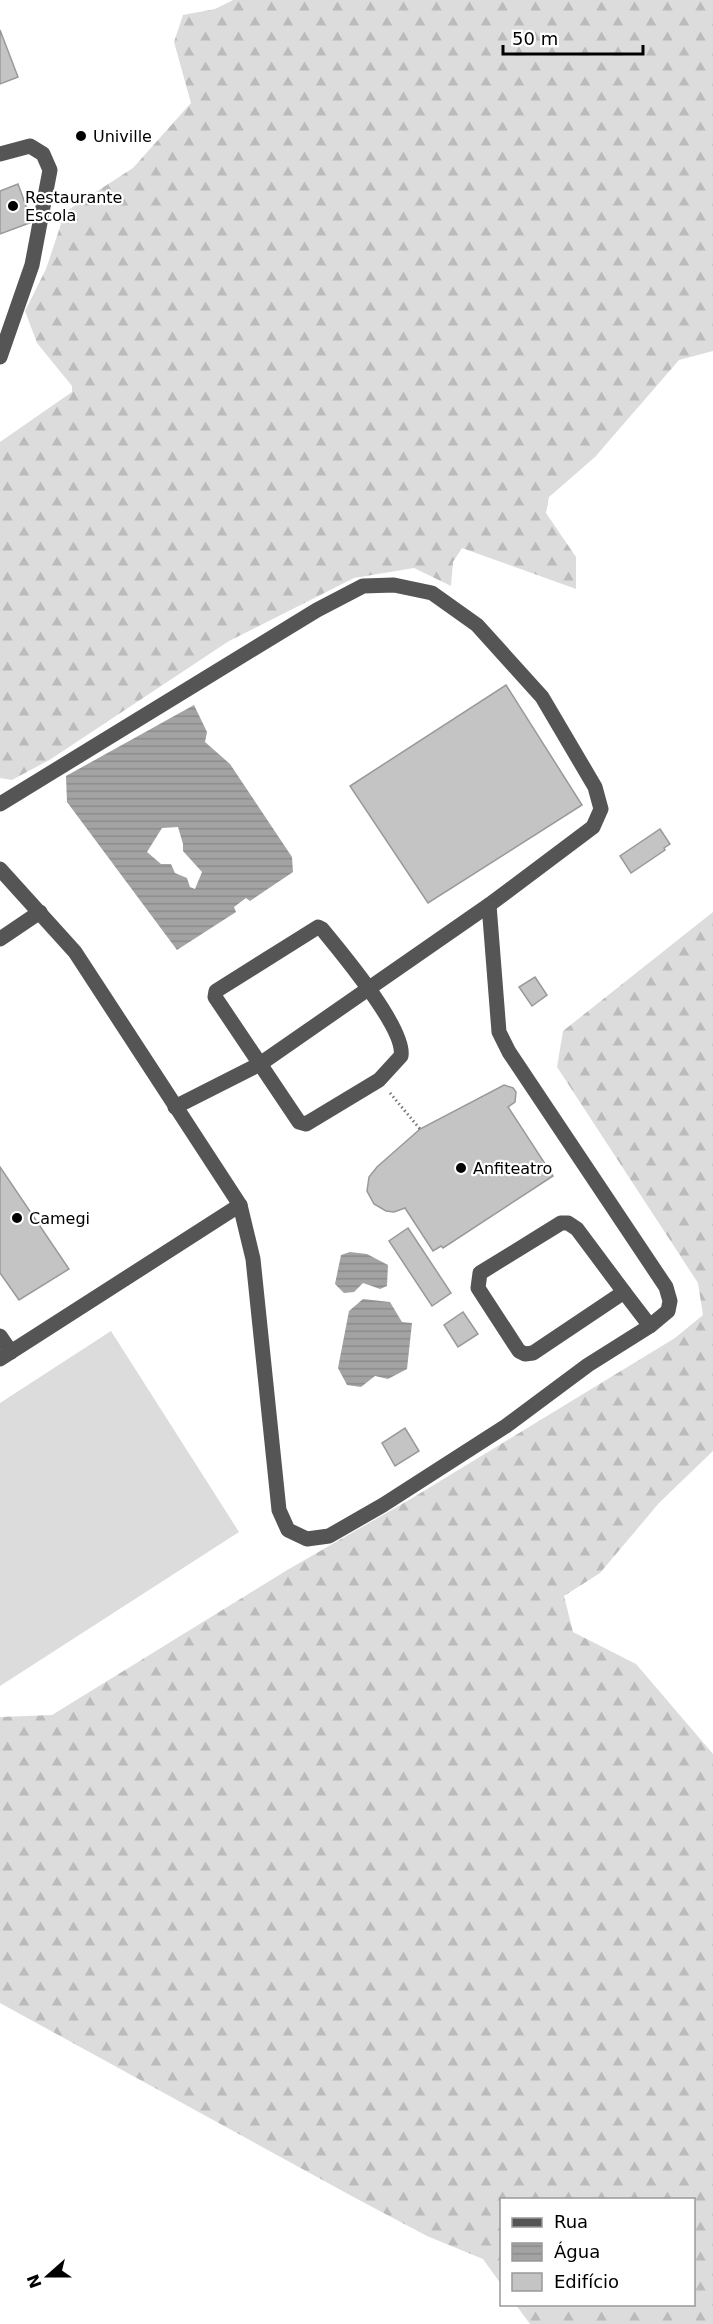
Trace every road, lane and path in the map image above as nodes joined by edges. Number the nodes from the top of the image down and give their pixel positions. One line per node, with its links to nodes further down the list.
1 (0, 154): 2 (lane)
2 (0, 357)
3 (0, 804): 5 (lane)
4 (0, 868): 6 (lane)
5 (489, 905): 8 (lane); 15 (lane)
6 (40, 912): 7 (lane); 11 (lane)
7 (0, 939)
8 (369, 990): 9 (lane); 9 (lane); 10 (lane)
9 (260, 1065): 10 (lane); 11 (lane)
10 (380, 1080): 12 (path)
11 (175, 1107): 13 (lane)
12 (420, 1129)
13 (240, 1205): 15 (lane); 17 (lane)
14 (624, 1292): 14 (lane); 15 (lane)
15 (650, 1326)
16 (0, 1336): 17 (lane)
17 (6, 1356)

